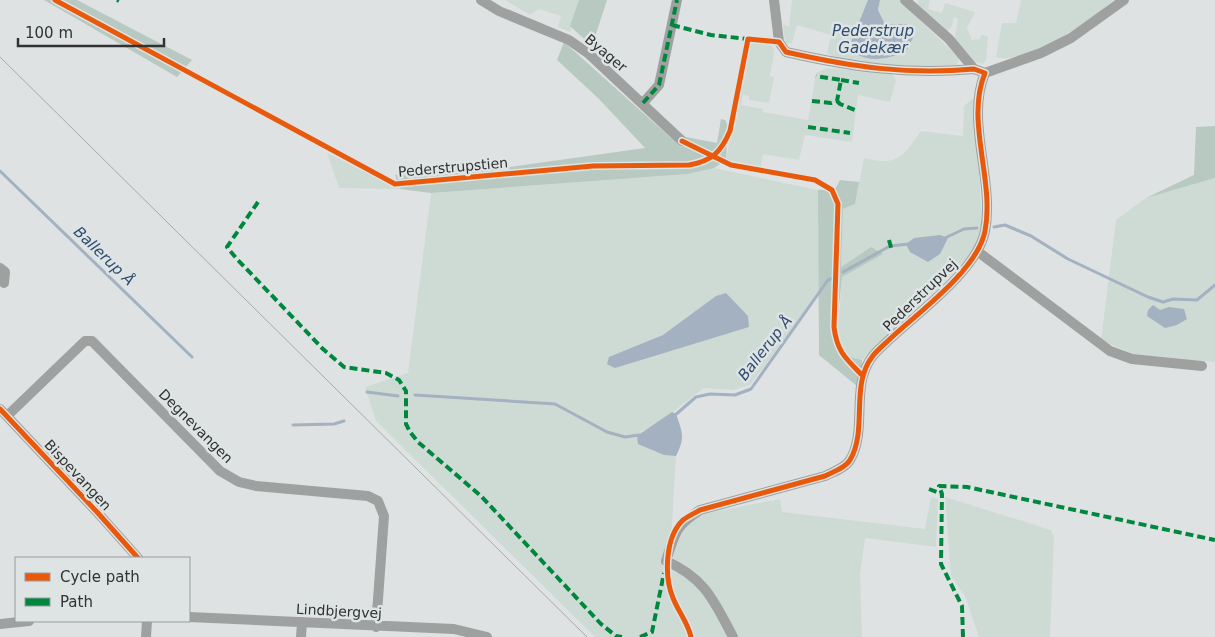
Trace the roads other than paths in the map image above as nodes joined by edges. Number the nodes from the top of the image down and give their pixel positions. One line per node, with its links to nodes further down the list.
1 (481, 0): 8 (street, Byager)
2 (677, 0): 8 (street)
3 (774, 0): 6 (street)
4 (905, 0): 6 (street)
5 (1124, 0): 7 (street)
6 (974, 68): 7 (street)
7 (985, 73): 10 (street, Pederstrupvej)
8 (643, 103): 9 (street, Byager)
9 (682, 141)
10 (977, 251): 13 (street); 25 (street, Pederstrupvej)
11 (0, 268): 12 (street)
12 (4, 283)
13 (1202, 366)
14 (3, 412): 15 (street, Bispevangen); 21 (street, Degnevangen)
15 (137, 557)
16 (190, 617): 19 (street, Lindbjergvej)
17 (19, 622): 20 (street)
18 (147, 622): 22 (street)
19 (302, 622): 21 (street, Lindbjergvej); 23 (street)
20 (0, 624)
21 (376, 627): 24 (street, Lindbjergvej)
22 (146, 637)
23 (301, 637)
24 (487, 637)
25 (733, 637)

